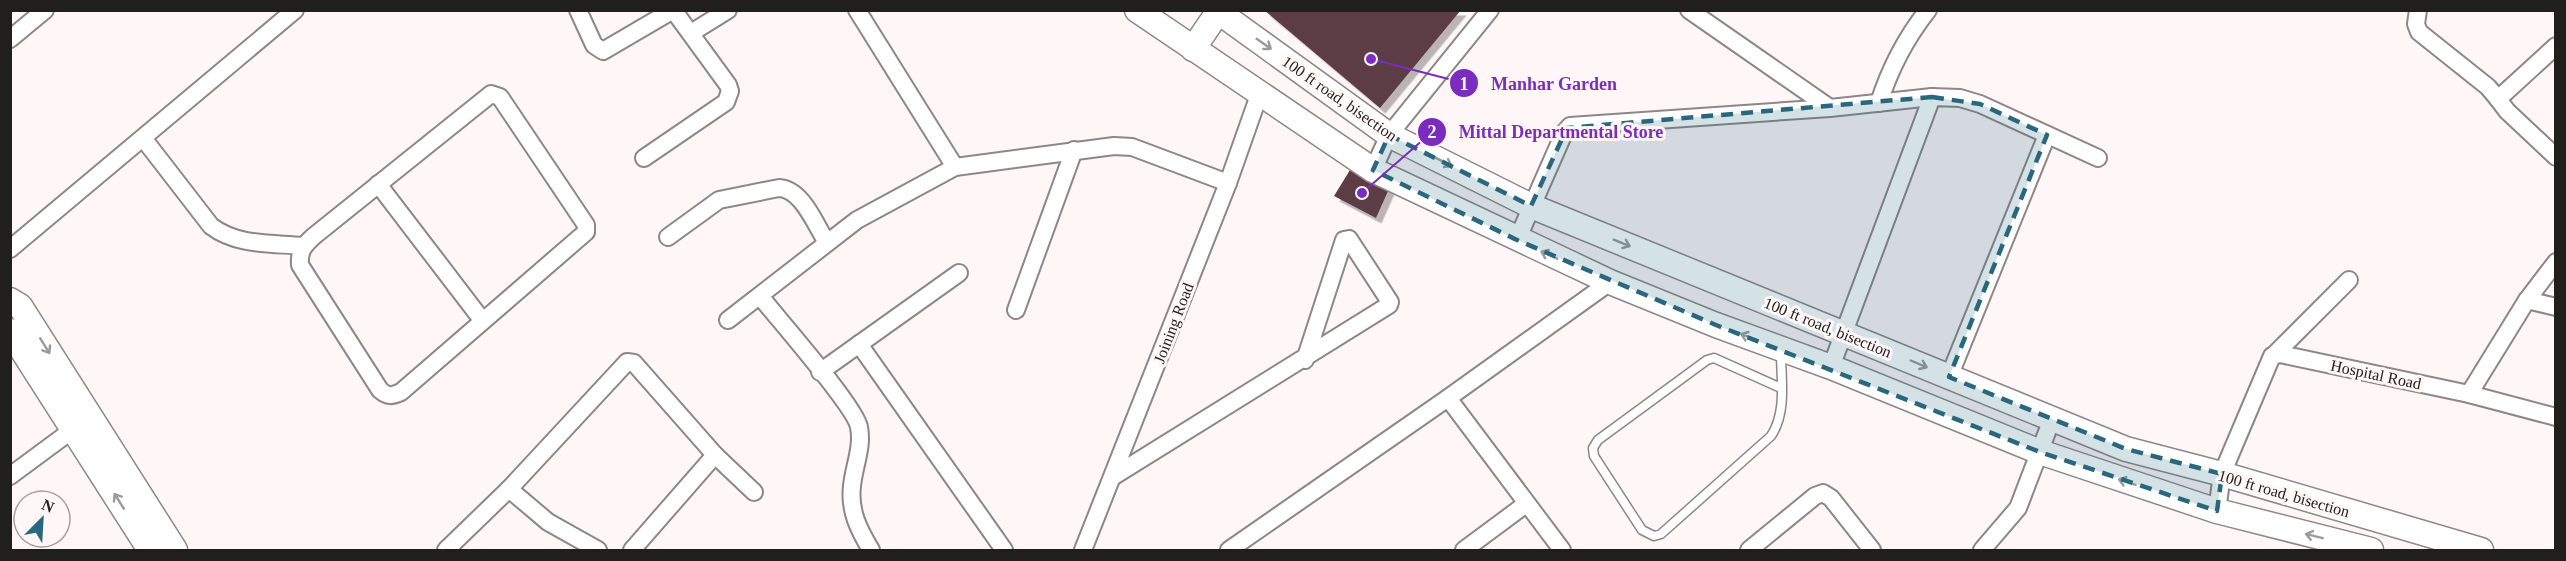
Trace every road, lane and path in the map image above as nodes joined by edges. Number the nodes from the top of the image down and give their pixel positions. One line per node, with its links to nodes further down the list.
1 (45, 10): 14 (street)
2 (295, 10): 24 (street)
3 (578, 10): 11 (street)
4 (728, 10): 13 (street)
5 (857, 10): 29 (street)
6 (1137, 10): 16 (street, 100 ft road, bisection)
7 (1490, 10): 22 (street)
8 (1689, 10): 21 (street)
9 (1928, 10): 20 (street)
10 (2418, 10): 19 (street)
11 (673, 11): 13 (street)
12 (1217, 11): 16 (street); 22 (street, 100 ft road, bisection, one-way to 22)
13 (691, 33): 27 (street)
14 (10, 39)
15 (2556, 46): 19 (street)
16 (1193, 49): 17 (street, 100 ft road, bisection)
17 (1260, 95): 30 (street, 100 ft road, bisection); 31 (street, Joining Road)
18 (1932, 97): 20 (street); 23 (street); 51 (street)
19 (2498, 99): 26 (street)
20 (1879, 103): 21 (street)
21 (1830, 108): 33 (street)
22 (1389, 135): 30 (street); 33 (street, 100 ft road, bisection, one-way to 33)
23 (2047, 135): 28 (street); 58 (street)
24 (143, 138): 37 (street); 38 (street)
25 (1074, 150): 29 (street); 31 (street); 47 (street)
26 (2556, 156)
27 (644, 158)
28 (2098, 158)
29 (955, 167): 36 (street)
30 (1373, 170): 35 (street, 100 ft road, bisection)
31 (1228, 183): 69 (street, Joining Road)
32 (378, 184): 37 (street); 48 (street); 48 (street)
33 (1531, 206): 35 (street); 51 (street, 100 ft road, bisection, one-way to 51)
34 (668, 237): 36 (street)
35 (1517, 240): 42 (street, 100 ft road, bisection, one-way to 35)
36 (826, 241): 43 (street)
37 (303, 246): 48 (street)
38 (10, 249)
39 (2556, 262): 45 (street)
40 (959, 273): 52 (street)
41 (2349, 280): 54 (street)
42 (1610, 282): 53 (street, 100 ft road, bisection, one-way to 42); 61 (street)
43 (760, 296): 49 (street); 57 (street)
44 (10, 300): 64 (street, one-way to 64)
45 (2527, 300): 46 (street); 60 (street)
46 (2556, 307)
47 (1016, 310)
48 (482, 320)
49 (728, 320)
50 (10, 331): 64 (street)
51 (1844, 333): 56 (street); 58 (street, 100 ft road, bisection, one-way to 58)
52 (859, 344): 57 (street); 80 (street)
53 (1781, 349): 56 (street, 100 ft road, bisection); 59 (lane)
54 (2275, 354): 60 (street, Hospital Road); 67 (street)
55 (1305, 360): 55 (street); 69 (street)
56 (1831, 367): 65 (street, 100 ft road, bisection)
57 (820, 372): 79 (street)
58 (1949, 377): 63 (street, 100 ft road, bisection)
59 (1781, 388): 59 (lane)
60 (2469, 394): 62 (street, Hospital Road)
61 (1448, 398): 72 (street); 82 (street)
62 (2556, 417)
63 (2052, 419): 65 (street); 67 (street, 100 ft road, bisection)
64 (82, 423): 68 (street); 74 (street)
65 (2040, 452): 73 (street, 100 ft road, bisection, one-way to 65); 87 (street)
66 (715, 455): 70 (street); 71 (street); 78 (street)
67 (2222, 474): 73 (street); 89 (street, 100 ft road, bisection)
68 (10, 476)
69 (1114, 476): 81 (street, Joining Road)
70 (509, 489): 76 (street); 77 (street)
71 (754, 492)
72 (1526, 504): 83 (street); 84 (street)
73 (2217, 511): 88 (street, 100 ft road, bisection, one-way to 73)
74 (148, 543): 75 (street)
75 (175, 550)
76 (446, 550)
77 (598, 550)
78 (632, 550)
79 (871, 550)
80 (1004, 550)
81 (1083, 550)
82 (1229, 550)
83 (1464, 550)
84 (1562, 550)
85 (1749, 550): 86 (street)
86 (1872, 550)
87 (1982, 550)
88 (2371, 550)
89 (2481, 550)

